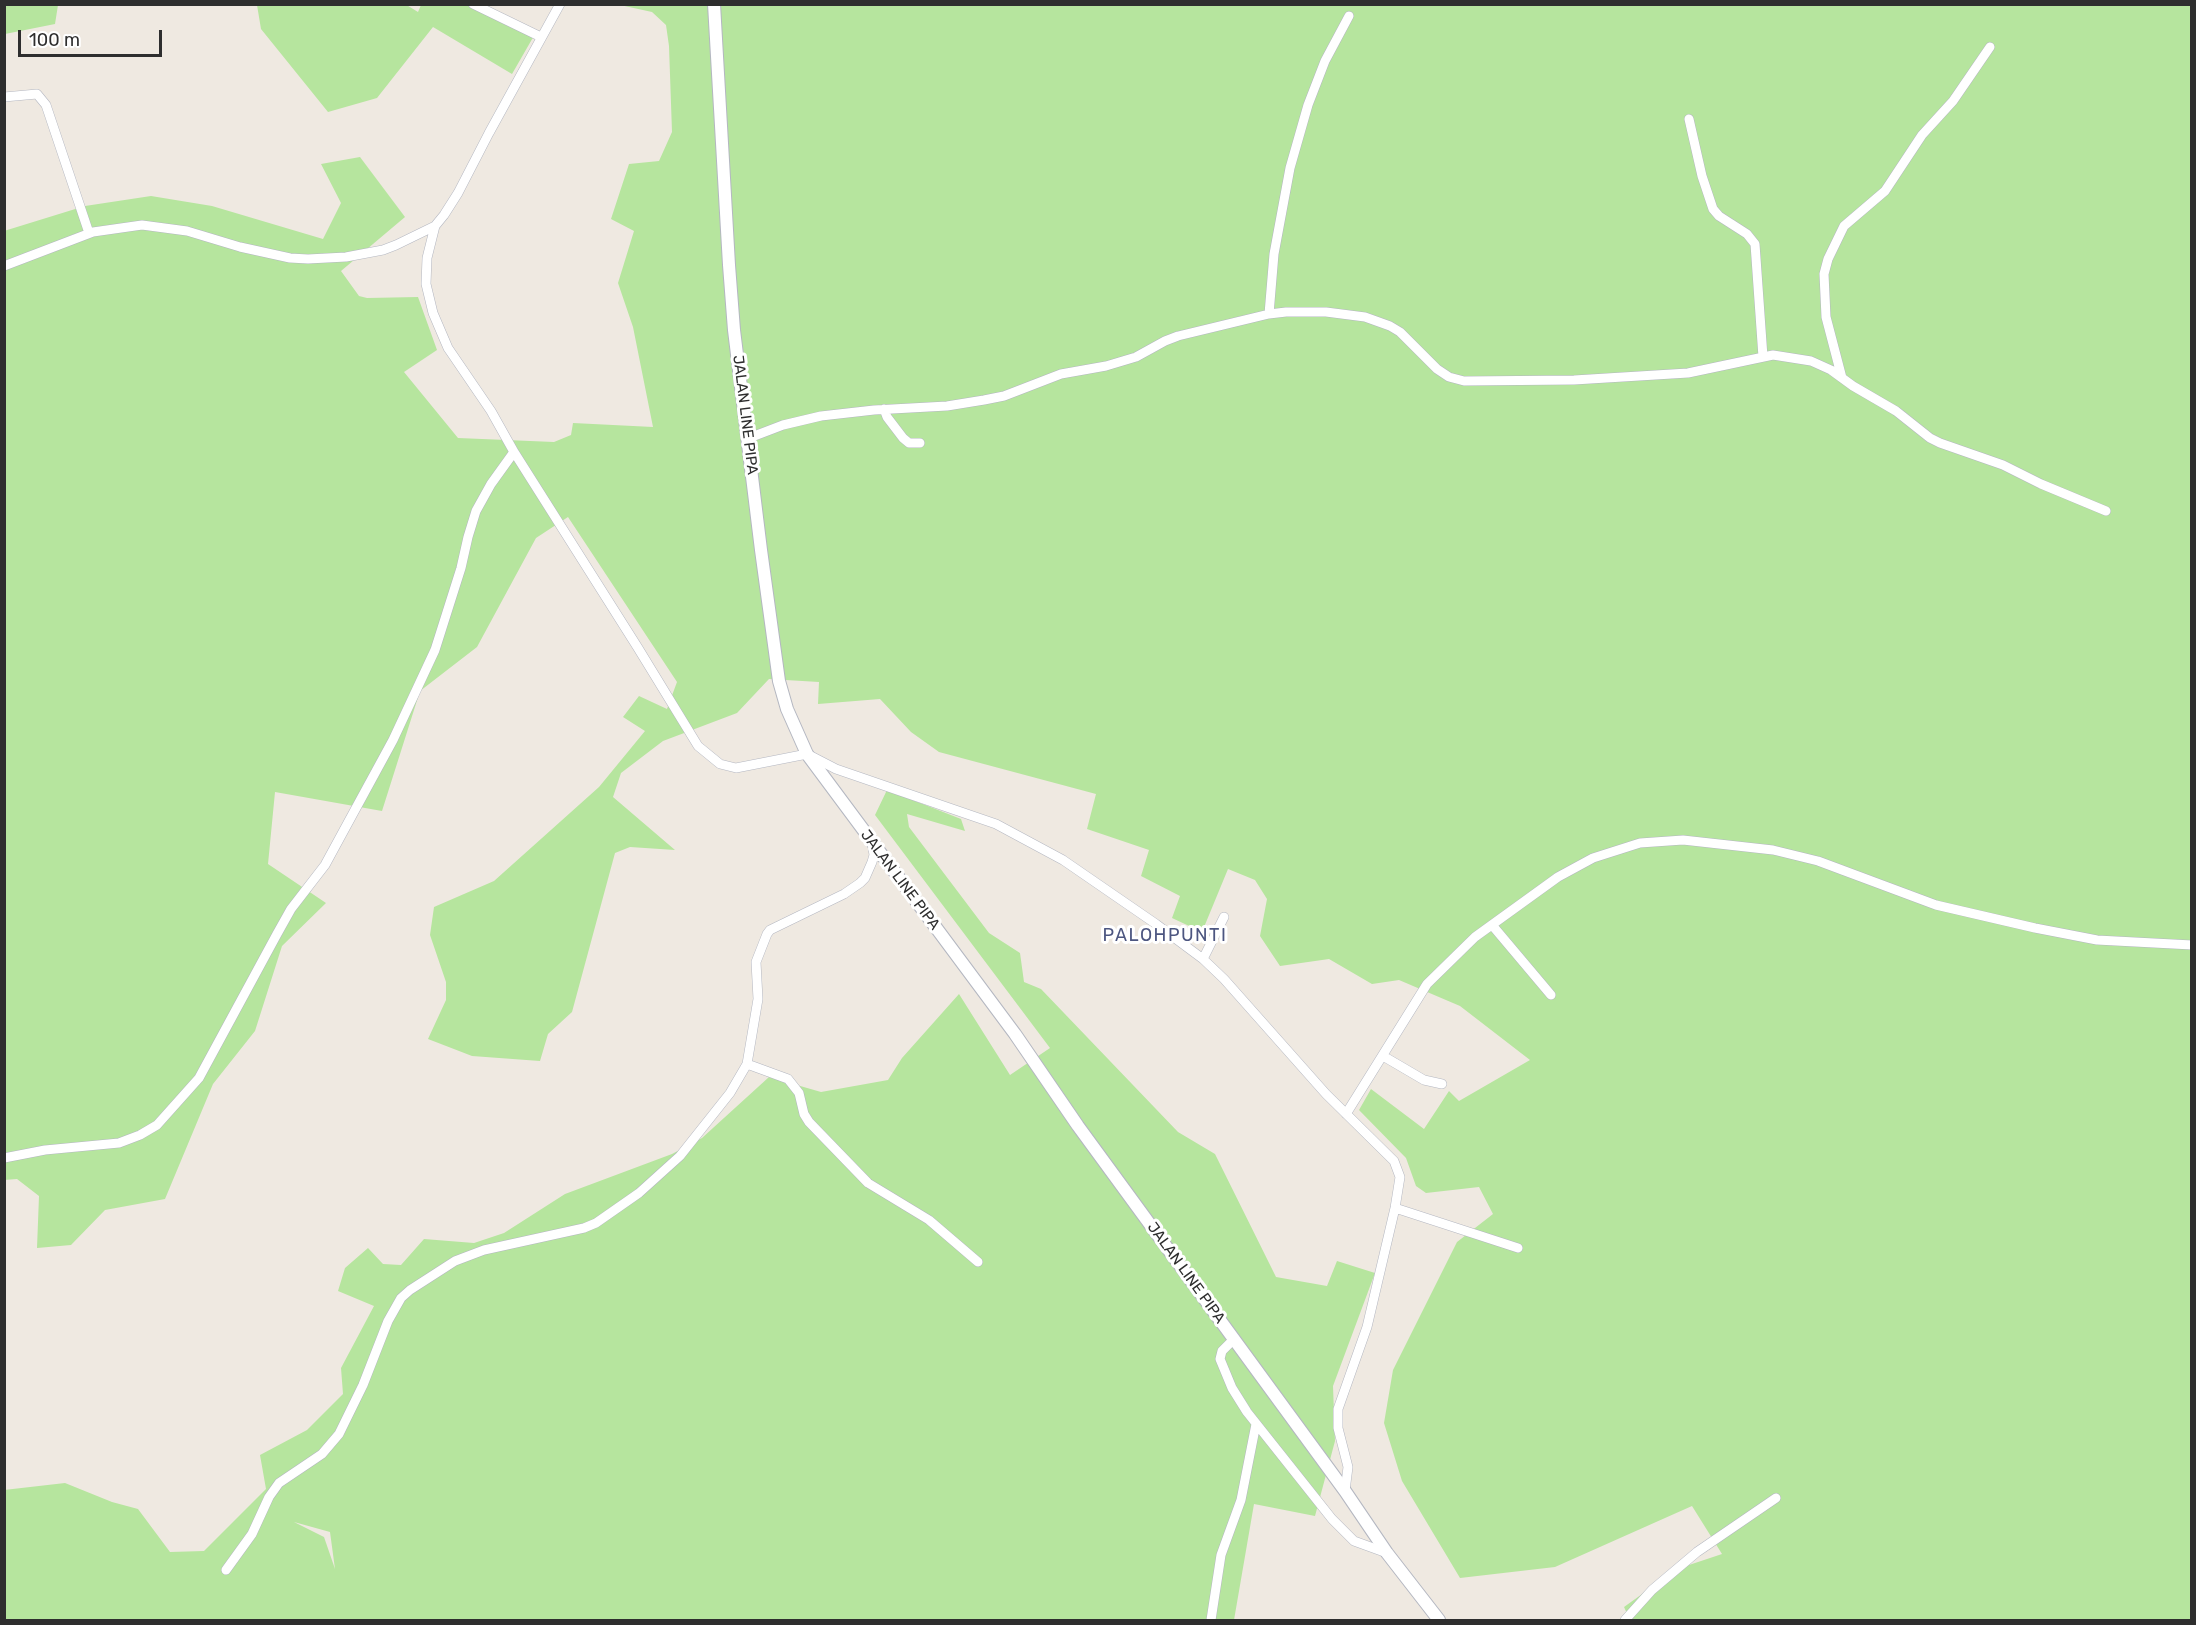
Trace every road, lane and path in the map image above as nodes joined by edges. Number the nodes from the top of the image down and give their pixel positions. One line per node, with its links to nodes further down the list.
1 (473, 4): 5 (street)
2 (560, 4): 5 (street)
3 (714, 4): 16 (main road, JALAN LINE PIPA)
4 (1349, 16): 12 (street)
5 (541, 37): 9 (street)
6 (1990, 47): 14 (street)
7 (4, 97): 10 (street)
8 (1689, 119): 13 (street)
9 (435, 226): 10 (street); 18 (street)
10 (89, 233): 11 (street)
11 (4, 266)
12 (1269, 314): 13 (street); 15 (street)
13 (1763, 357): 14 (street)
14 (1842, 378): 19 (street)
15 (884, 409): 16 (street); 17 (street)
16 (749, 438): 20 (main road, JALAN LINE PIPA)
17 (920, 444)
18 (514, 452): 20 (street); 31 (street)
19 (2106, 511)
20 (807, 754): 21 (main road, JALAN LINE PIPA); 25 (street)
21 (872, 842): 28 (street); 35 (main road, JALAN LINE PIPA)
22 (1224, 917): 25 (street)
23 (1492, 925): 24 (street); 26 (street); 27 (street)
24 (2192, 945)
25 (1203, 959): 30 (street)
26 (1551, 995)
27 (1383, 1056): 29 (street); 30 (street)
28 (747, 1064): 34 (street); 40 (street)
29 (1442, 1084)
30 (1346, 1114): 32 (street)
31 (4, 1158)
32 (1395, 1208): 33 (street); 37 (street)
33 (1518, 1248)
34 (978, 1262)
35 (1234, 1339): 36 (street); 37 (main road, JALAN LINE PIPA)
36 (1256, 1424): 39 (street); 41 (street)
37 (1345, 1491): 39 (main road, JALAN LINE PIPA)
38 (1776, 1498): 43 (street)
39 (1387, 1553): 42 (main road, JALAN LINE PIPA)
40 (226, 1570)
41 (1211, 1620)
42 (1439, 1620)
43 (1625, 1620)

